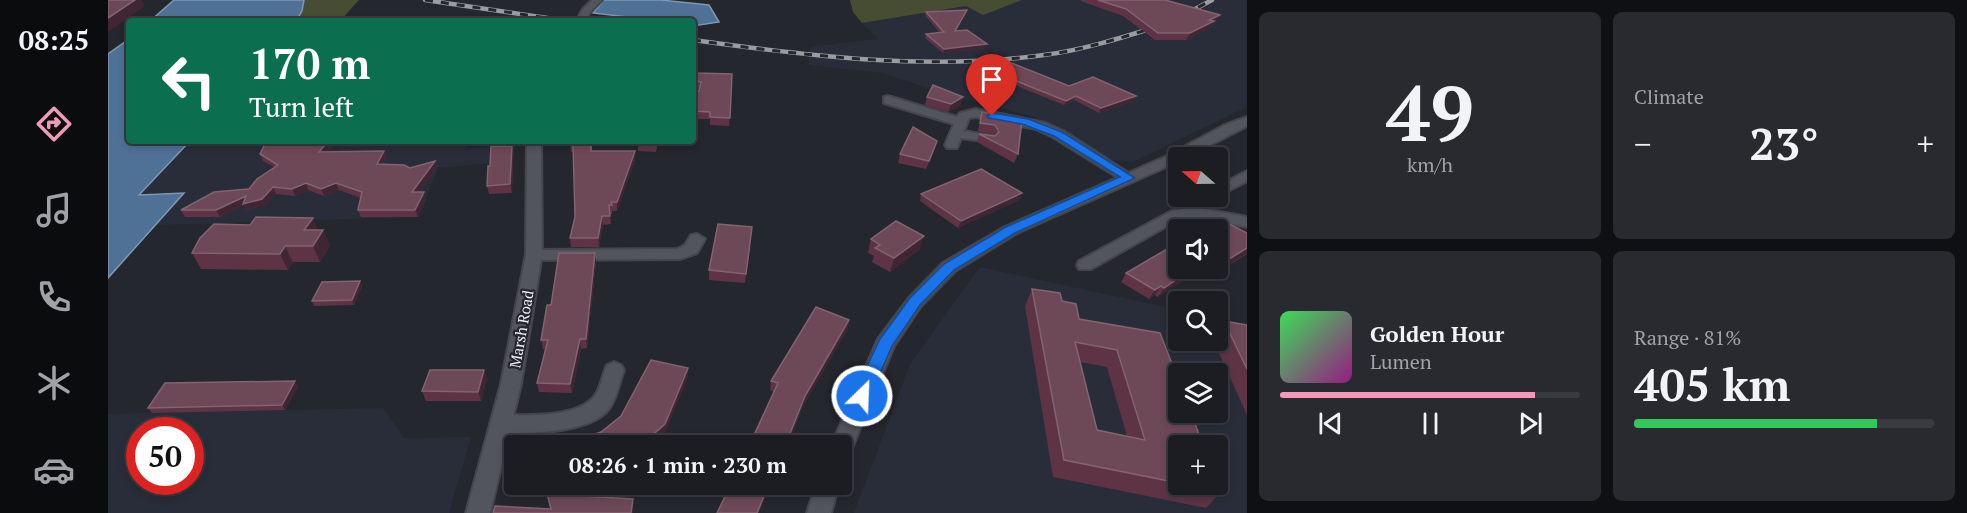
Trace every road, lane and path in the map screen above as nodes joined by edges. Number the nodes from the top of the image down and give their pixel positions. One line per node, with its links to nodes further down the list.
1 (597, 0): 2 (main road)
2 (582, 18)
3 (888, 100): 5 (main road)
4 (1247, 121): 9 (main road)
5 (956, 133): 6 (main road); 9 (main road)
6 (987, 139)
7 (534, 144): 15 (main road, Marsh Road)
8 (1247, 175): 10 (main road)
9 (1129, 178): 19 (main road)
10 (1228, 186)
11 (1197, 207): 12 (main road)
12 (1198, 212): 13 (main road); 16 (main road)
13 (1247, 222)
14 (697, 239): 15 (main road)
15 (534, 255): 18 (main road, Marsh Road)
16 (1085, 266)
17 (614, 370): 18 (main road)
18 (501, 424): 21 (main road, Marsh Road)
19 (847, 435)
20 (825, 495): 22 (main road)
21 (478, 513)
22 (819, 513)

